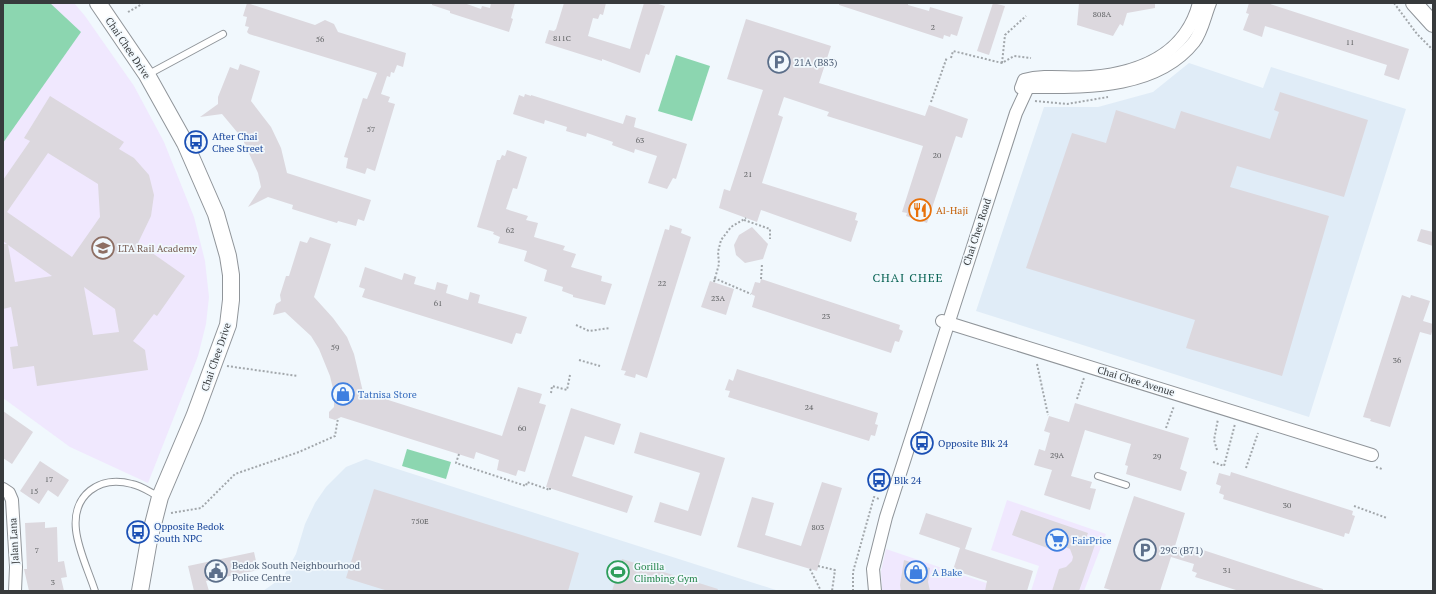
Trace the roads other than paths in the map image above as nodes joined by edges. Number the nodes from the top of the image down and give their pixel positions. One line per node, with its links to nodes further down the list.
1 (98, 3): 7 (street, Chai Chee Drive)
2 (1200, 3): 8 (street, Chai Chee Road)
3 (1210, 3): 8 (street, Chai Chee Road)
4 (1415, 3): 5 (street)
5 (1433, 24)
6 (223, 34): 7 (lane)
7 (148, 75): 13 (street, Chai Chee Drive)
8 (945, 322): 9 (street, Chai Chee Avenue); 17 (street, Chai Chee Road); 18 (street, Chai Chee Road)
9 (1372, 455)
10 (1098, 476): 11 (lane)
11 (1126, 485)
12 (6, 491): 14 (street, Jalan Lana)
13 (165, 502): 15 (lane); 16 (street, Chai Chee Drive)
14 (15, 591)
15 (95, 591)
16 (140, 591)
17 (869, 591)
18 (875, 591)

